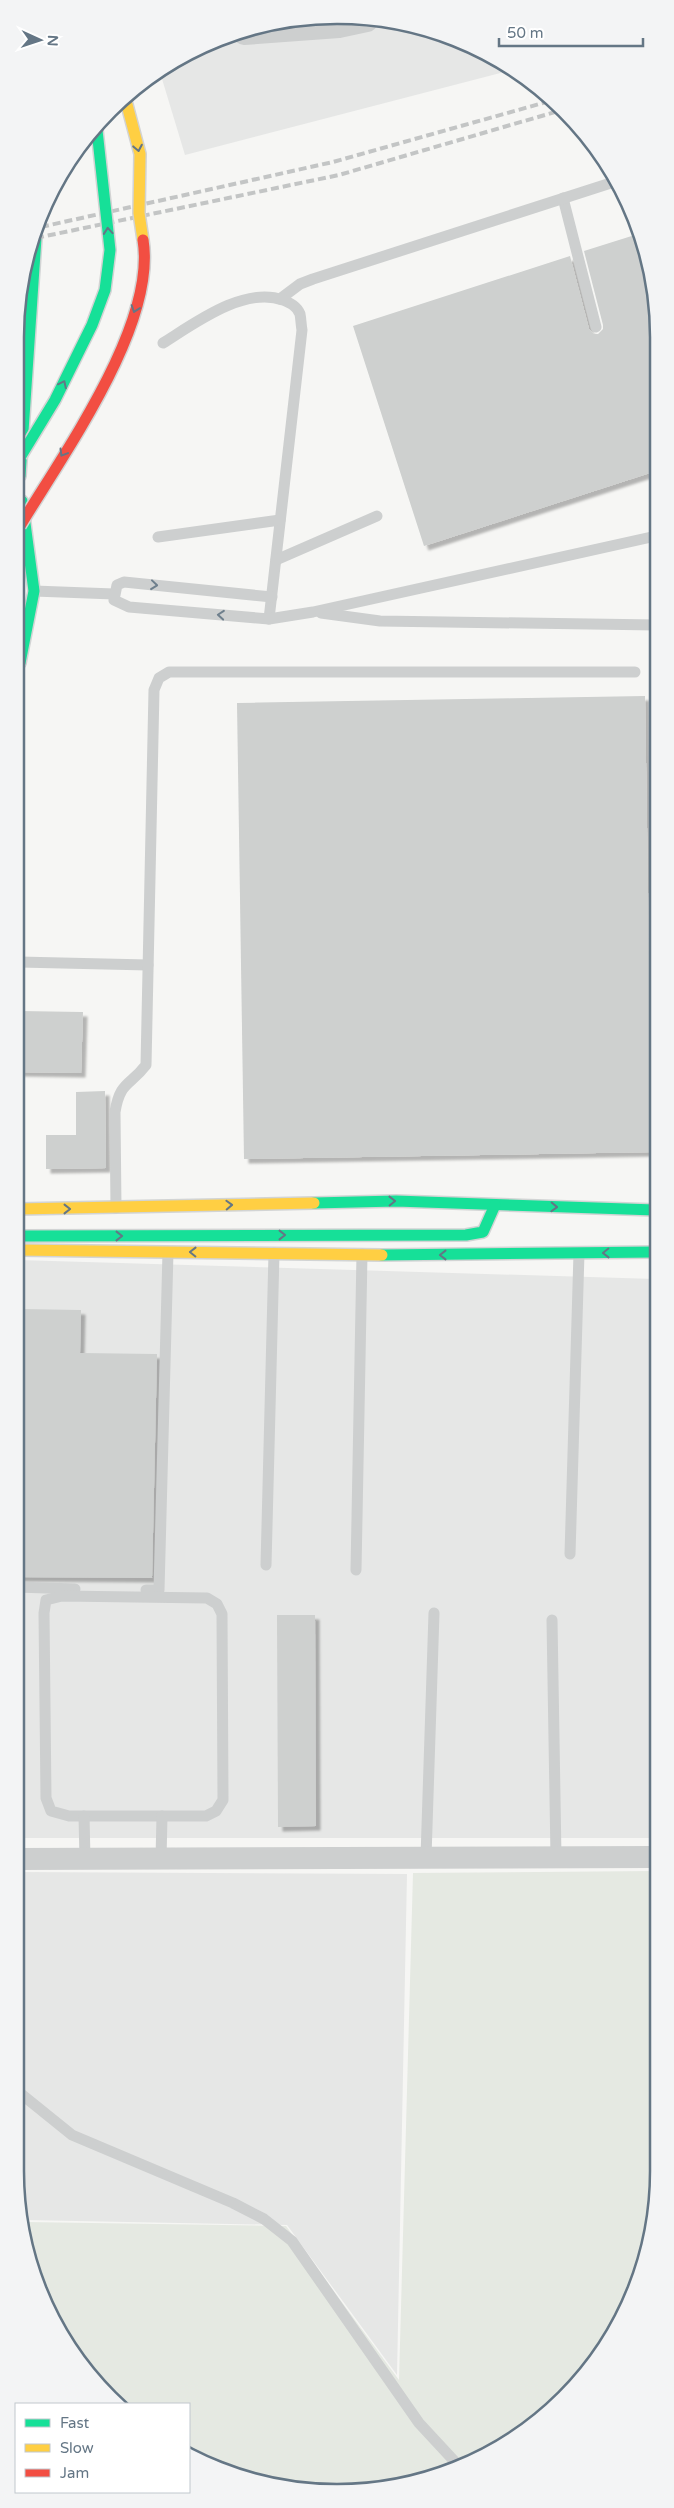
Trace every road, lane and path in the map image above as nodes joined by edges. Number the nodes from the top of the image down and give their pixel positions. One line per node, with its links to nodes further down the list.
1 (353, 24): 2 (street)
2 (263, 33)
3 (127, 104): 8 (main road, one-way to 8, bridge)
4 (97, 134): 14 (main road, one-way to 4, bridge)
5 (610, 183): 6 (lane)
6 (563, 198): 10 (lane); 11 (lane)
7 (127, 199): 8 (main road)
8 (139, 212): 17 (main road, one-way to 17, bridge)
9 (35, 253): 13 (main road)
10 (280, 299): 12 (lane); 16 (lane)
11 (596, 327)
12 (164, 343)
13 (24, 416)
14 (24, 450)
15 (377, 516): 21 (lane)
16 (280, 520): 18 (lane); 21 (lane)
17 (24, 524)
18 (158, 537)
19 (650, 537): 25 (lane)
20 (24, 538): 22 (main road)
21 (276, 560): 24 (lane)
22 (34, 591): 23 (lane); 28 (main road)
23 (114, 594): 24 (lane, one-way to 24); 26 (lane, one-way to 23)
24 (272, 597): 26 (lane)
25 (313, 612): 26 (lane); 27 (lane)
26 (269, 619)
27 (650, 625)
28 (24, 642)
29 (635, 672): 31 (lane)
30 (24, 962): 31 (lane)
31 (148, 965): 33 (lane)
32 (495, 1205): 33 (main road, one-way to 32); 35 (main road, one-way to 35); 36 (main road, one-way to 32)
33 (116, 1208): 34 (main road, one-way to 33)
34 (24, 1209)
35 (650, 1210)
36 (24, 1236)
37 (24, 1250): 38 (main road)
38 (168, 1252): 40 (main road, one-way to 38); 46 (lane)
39 (650, 1252): 41 (main road, one-way to 41)
40 (274, 1253): 42 (main road); 44 (lane)
41 (579, 1253): 42 (main road, one-way to 42); 43 (lane)
42 (362, 1254): 45 (lane)
43 (570, 1554)
44 (266, 1565)
45 (356, 1570)
46 (24, 1587)
47 (434, 1613): 51 (lane)
48 (552, 1620): 52 (lane)
49 (84, 1816): 50 (lane); 50 (lane); 55 (lane)
50 (162, 1816): 56 (lane)
51 (426, 1857): 52 (street); 56 (street)
52 (556, 1857): 53 (street)
53 (650, 1857)
54 (24, 1859): 55 (street)
55 (85, 1859): 56 (street)
56 (161, 1859)
57 (24, 2096): 58 (lane)
58 (454, 2461)

